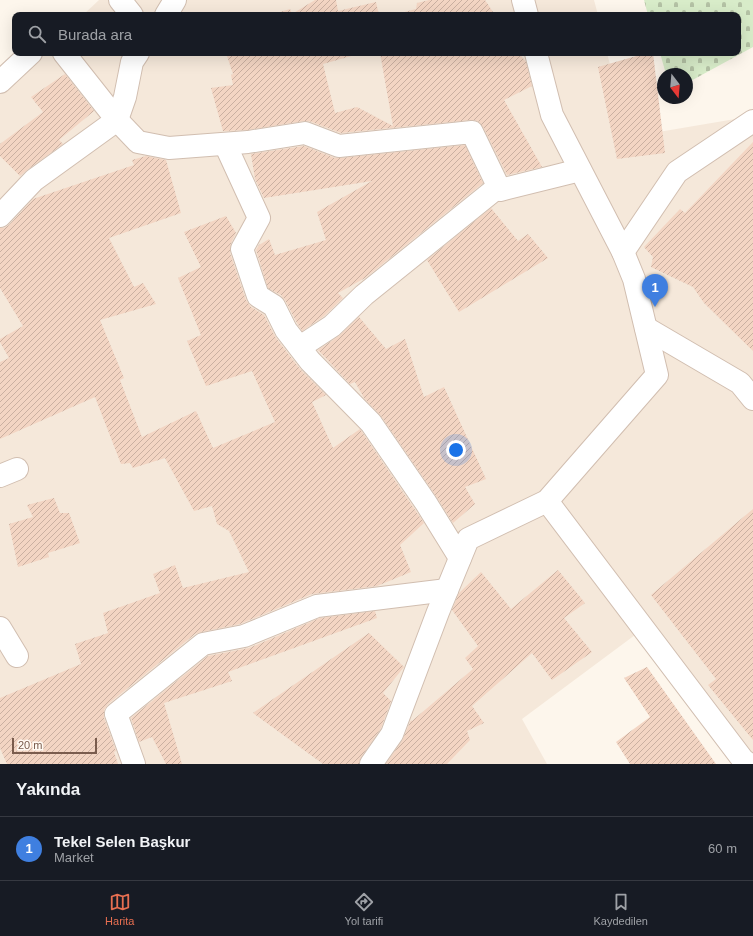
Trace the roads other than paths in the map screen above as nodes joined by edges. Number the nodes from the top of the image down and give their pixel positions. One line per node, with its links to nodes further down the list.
1 (120, 0): 4 (street)
2 (175, 0): 5 (street)
3 (523, 0): 6 (street)
4 (130, 12)
5 (168, 12)
6 (525, 12)
7 (28, 56): 11 (street)
8 (66, 56): 12 (street)
9 (136, 56): 12 (street)
10 (537, 56): 15 (street)
11 (0, 82)
12 (117, 120): 14 (street); 17 (street)
13 (753, 121): 18 (street)
14 (225, 144): 16 (street); 20 (street)
15 (580, 170): 16 (street); 18 (street)
16 (498, 187): 20 (street)
17 (0, 216)
18 (623, 252): 19 (street)
19 (646, 328): 21 (street); 22 (street)
20 (300, 347): 23 (street)
21 (753, 399)
22 (547, 501): 23 (street); 29 (street)
23 (460, 558): 24 (street)
24 (447, 590): 27 (street); 28 (street)
25 (0, 628): 26 (street)
26 (17, 656)
27 (134, 764)
28 (371, 764)
29 (749, 764)

